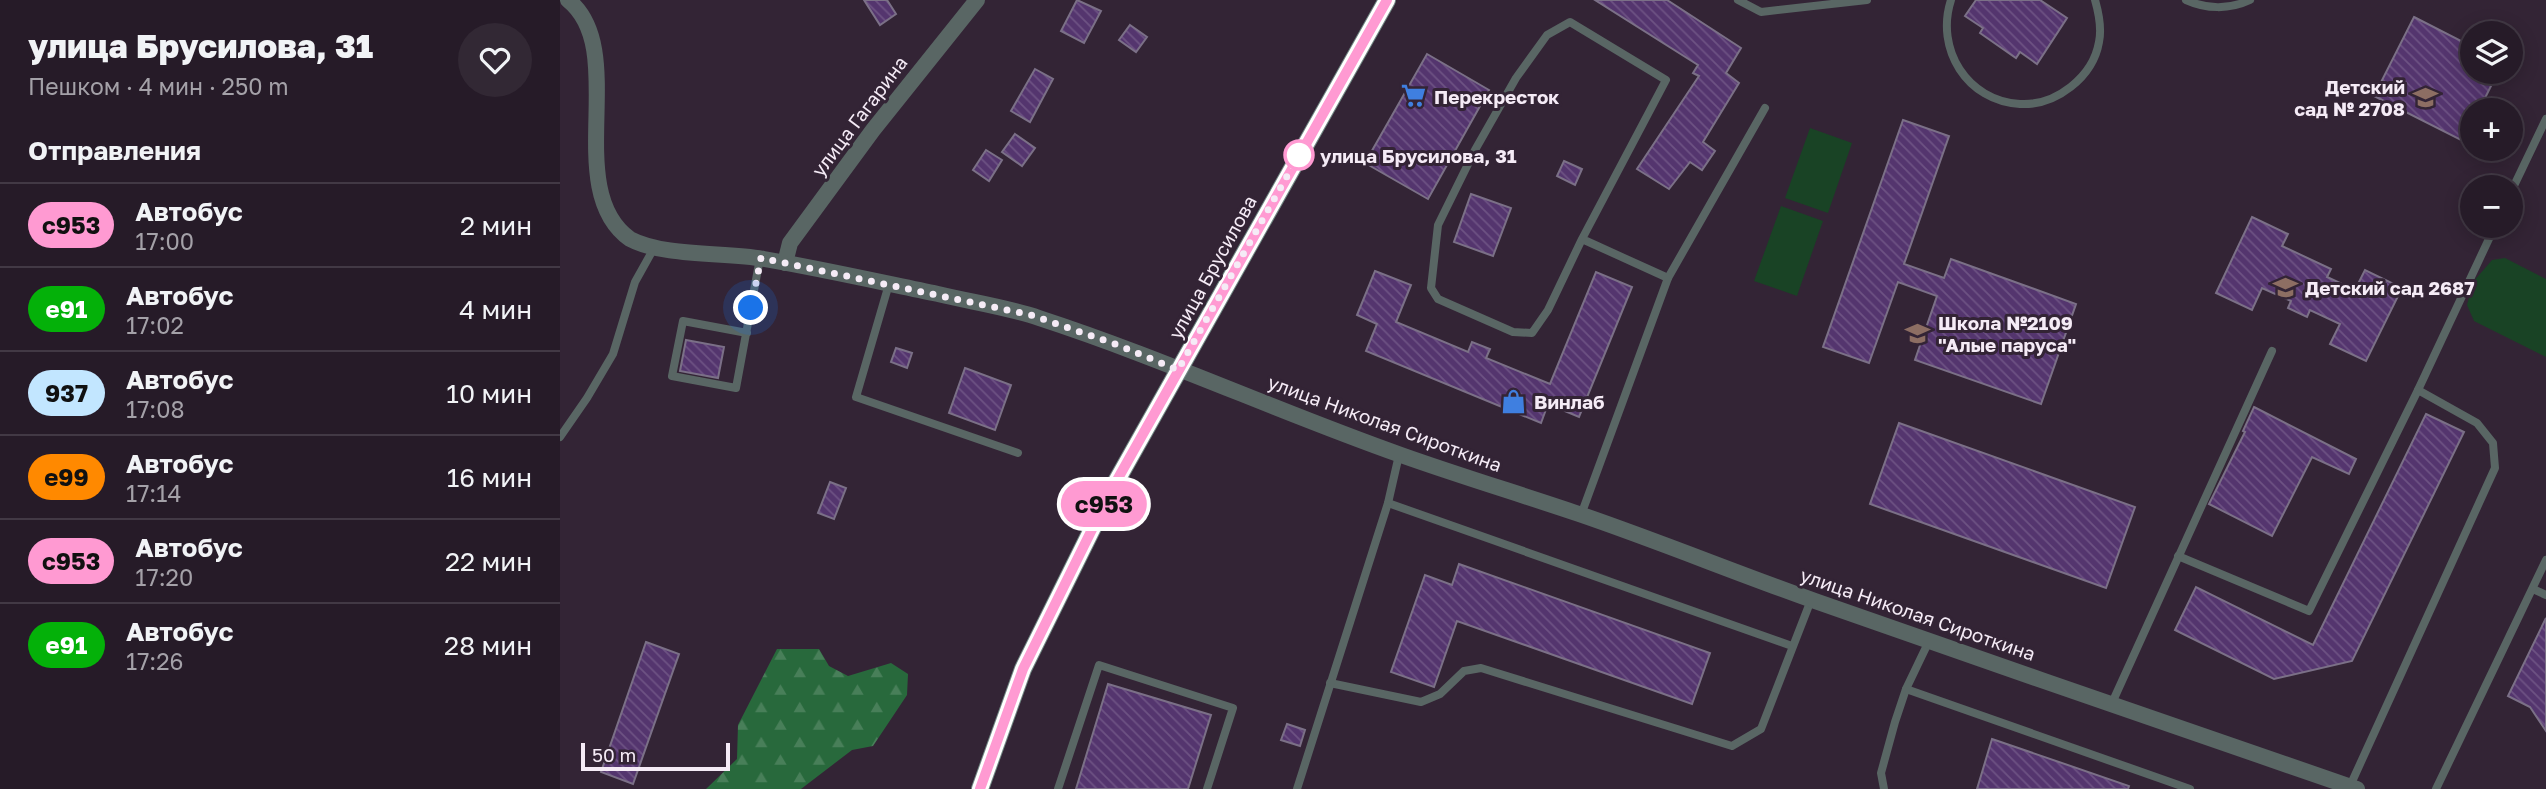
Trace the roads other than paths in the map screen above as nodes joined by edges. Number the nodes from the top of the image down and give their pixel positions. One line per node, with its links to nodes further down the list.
1 (568, 0): 15 (street, улица Николая Сироткина)
2 (977, 0): 17 (street, улица Гагарина)
3 (1387, 0): 22 (street, улица Брусилова)
4 (1738, 0): 5 (lane)
5 (1867, 0)
6 (1951, 0): 7 (lane)
7 (2095, 0)
8 (2186, 0): 9 (lane)
9 (2250, 0)
10 (1765, 107): 18 (lane)
11 (2546, 120): 12 (lane)
12 (2519, 175)
13 (2489, 238): 23 (lane)
14 (1582, 239): 14 (lane); 18 (lane)
15 (654, 248): 16 (street, улица Николая Сироткина); 24 (lane)
16 (761, 258): 17 (street, улица Николая Сироткина); 20 (lane)
17 (785, 263): 19 (street, улица Николая Сироткина)
18 (1668, 278): 28 (lane)
19 (889, 284): 22 (street, улица Николая Сироткина); 25 (lane)
20 (747, 333): 20 (lane)
21 (2272, 351): 29 (lane)
22 (1178, 370): 26 (street, улица Николая Сироткина); 41 (street, улица Брусилова)
23 (2418, 390): 29 (lane); 40 (lane)
24 (560, 437)
25 (1018, 453)
26 (1399, 455): 27 (lane); 28 (street, улица Николая Сироткина)
27 (1388, 503): 35 (lane); 36 (lane)
28 (1581, 515): 33 (street, улица Николая Сироткина)
29 (2178, 556): 38 (lane)
30 (2546, 560): 31 (lane)
31 (2533, 589): 32 (lane); 47 (lane)
32 (2546, 595)
33 (1811, 600): 34 (street, улица Николая Сироткина); 35 (lane)
34 (1929, 641): 37 (lane); 38 (street, улица Николая Сироткина)
35 (1792, 646): 36 (lane)
36 (1330, 682): 44 (lane)
37 (1906, 689): 45 (lane); 46 (lane)
38 (2112, 703): 39 (street, улица Николая Сироткина)
39 (2322, 783): 40 (street, улица Николая Сироткина)
40 (2354, 788)
41 (980, 789)
42 (1058, 789): 43 (lane)
43 (1207, 789)
44 (1297, 789)
45 (1884, 789)
46 (2190, 789)
47 (2436, 789)

